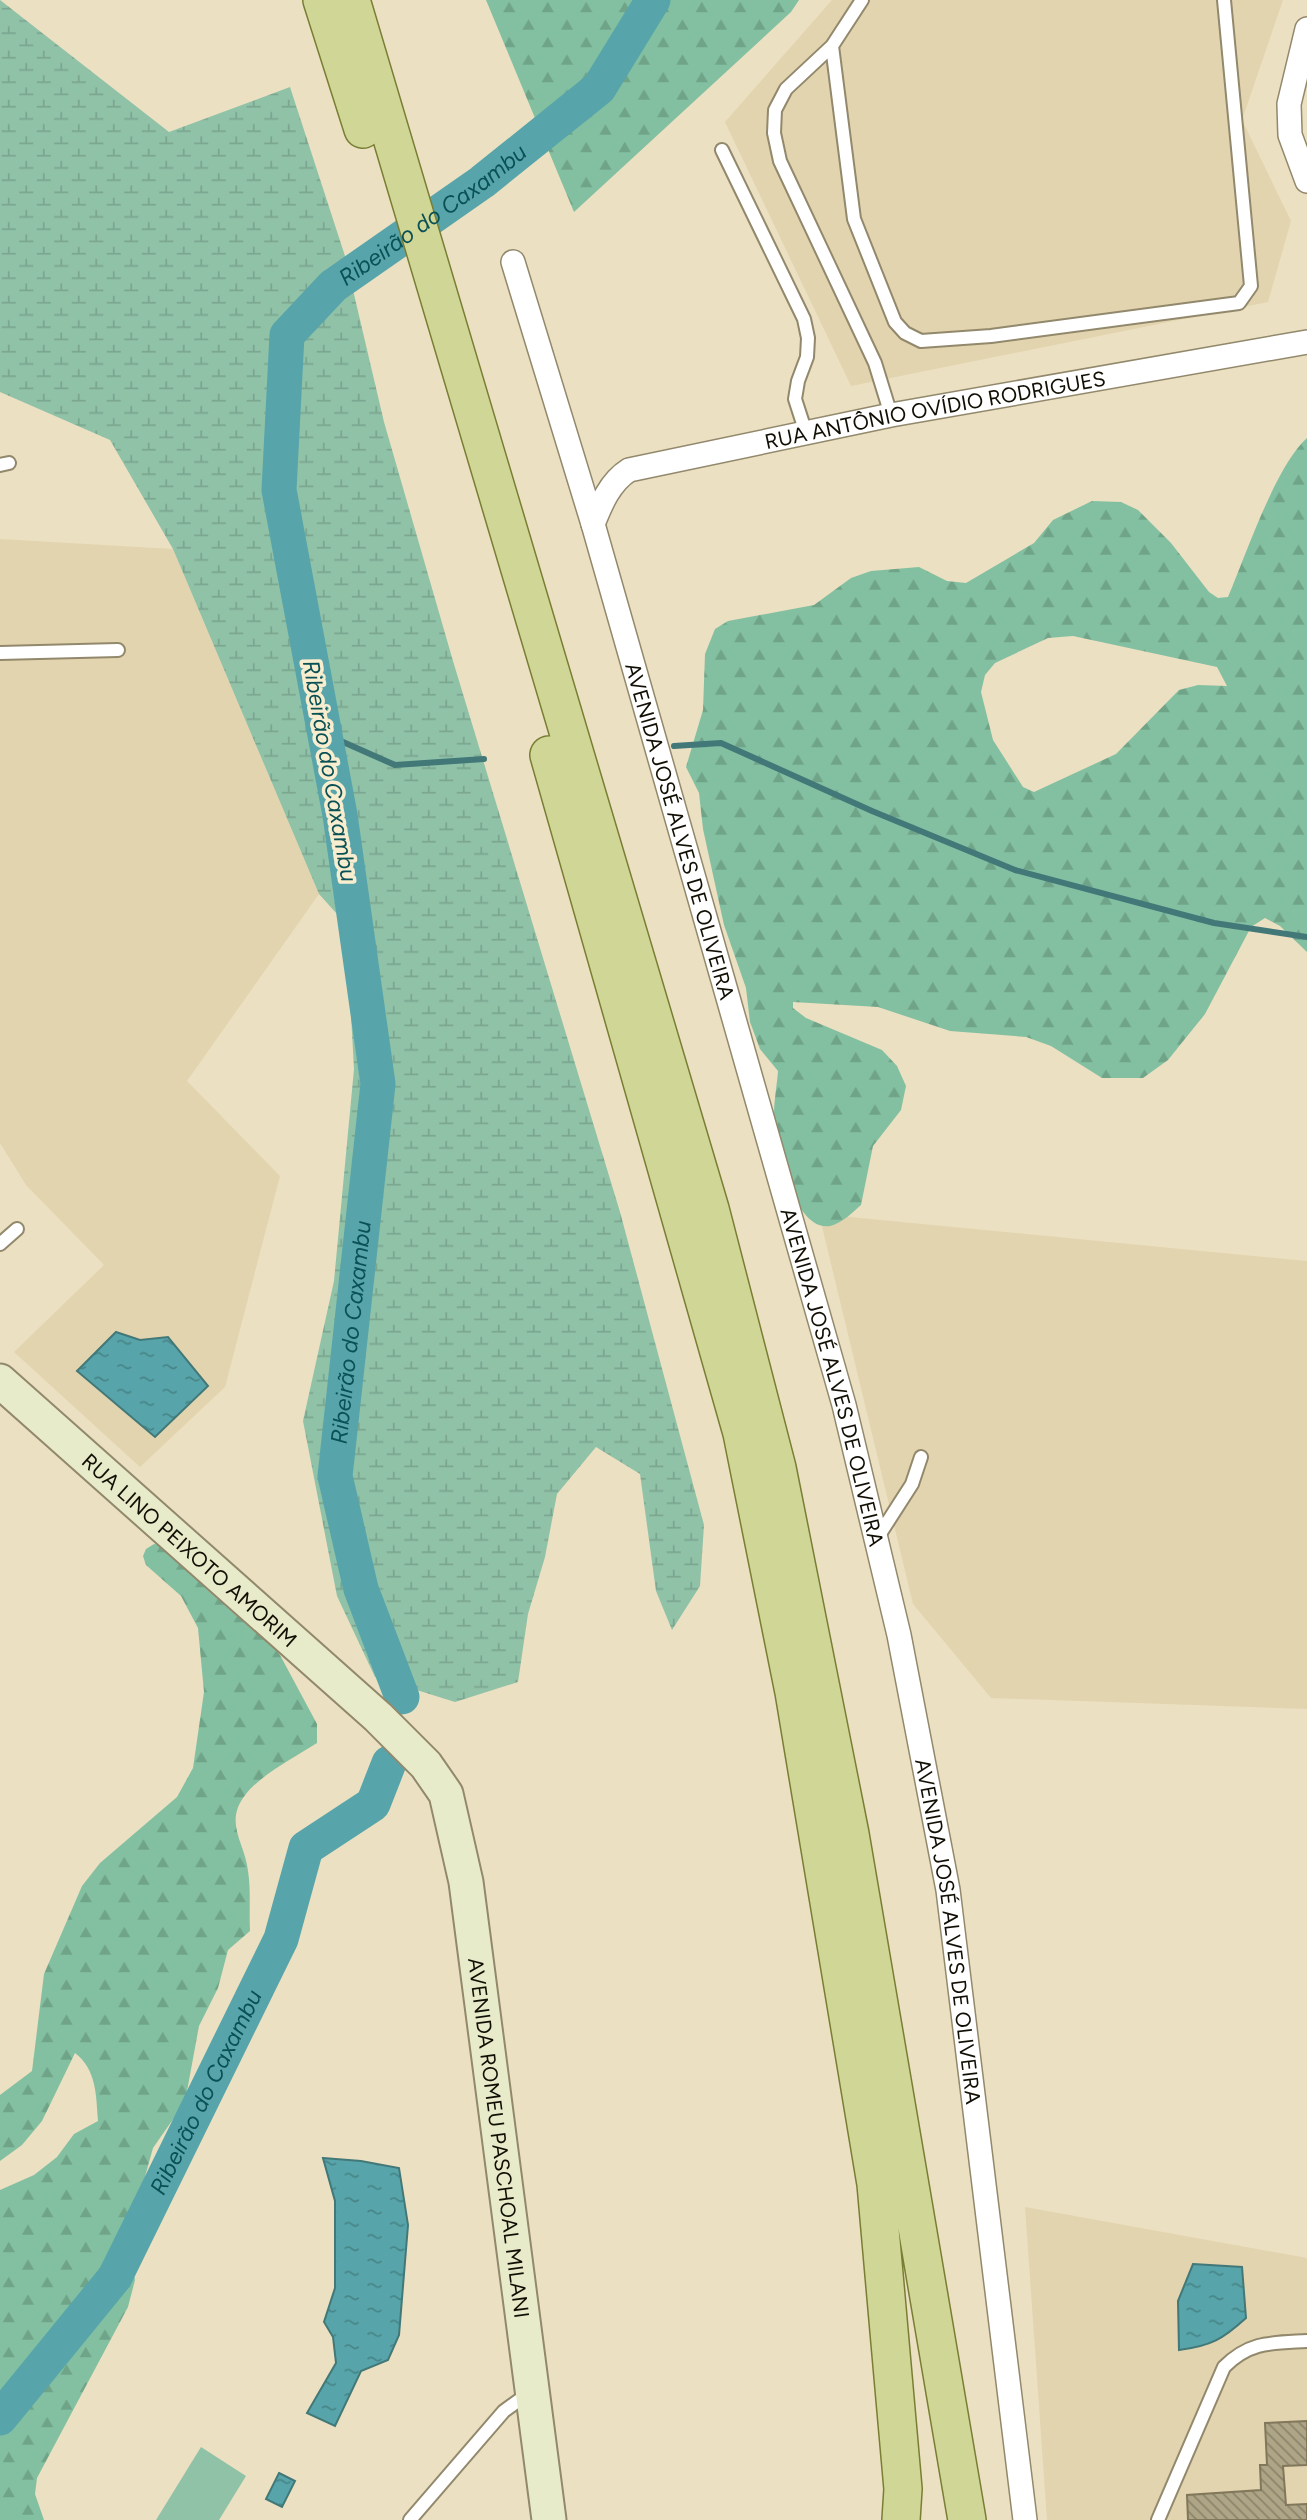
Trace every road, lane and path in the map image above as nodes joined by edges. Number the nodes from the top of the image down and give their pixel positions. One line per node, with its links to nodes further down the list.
1 (322, 0): 9 (main road)
2 (351, 0): 9 (main road)
3 (862, 0): 6 (lane)
4 (1224, 0): 6 (lane)
5 (1307, 29): 8 (street)
6 (832, 46): 13 (lane)
7 (722, 150): 14 (lane)
8 (1307, 181)
9 (396, 194): 11 (main road)
10 (513, 262): 15 (street, AVENIDA JOSÉ ALVES DE OLIVEIRA)
11 (426, 283): 29 (main road); 30 (main road)
12 (1307, 342): 13 (street, RUA ANTÔNIO OVÍDIO RODRIGUES)
13 (891, 415): 14 (street, RUA ANTÔNIO OVÍDIO RODRIGUES)
14 (806, 433): 15 (street, RUA ANTÔNIO OVÍDIO RODRIGUES)
15 (593, 524): 22 (street, AVENIDA JOSÉ ALVES DE OLIVEIRA)
16 (118, 650): 17 (lane)
17 (0, 653)
18 (17, 1229): 19 (lane)
19 (0, 1244)
20 (0, 1381): 23 (street, RUA LINO PEIXOTO AMORIM)
21 (921, 1457): 22 (lane)
22 (876, 1540): 26 (street, AVENIDA JOSÉ ALVES DE OLIVEIRA)
23 (426, 1765): 25 (street, AVENIDA ROMEU PASCHOAL MILANI)
24 (1307, 2341): 31 (lane)
25 (532, 2391): 27 (lane); 28 (street, AVENIDA ROMEU PASCHOAL MILANI)
26 (1029, 2515)
27 (410, 2520)
28 (549, 2520)
29 (901, 2520)
30 (967, 2520)
31 (1158, 2520)

